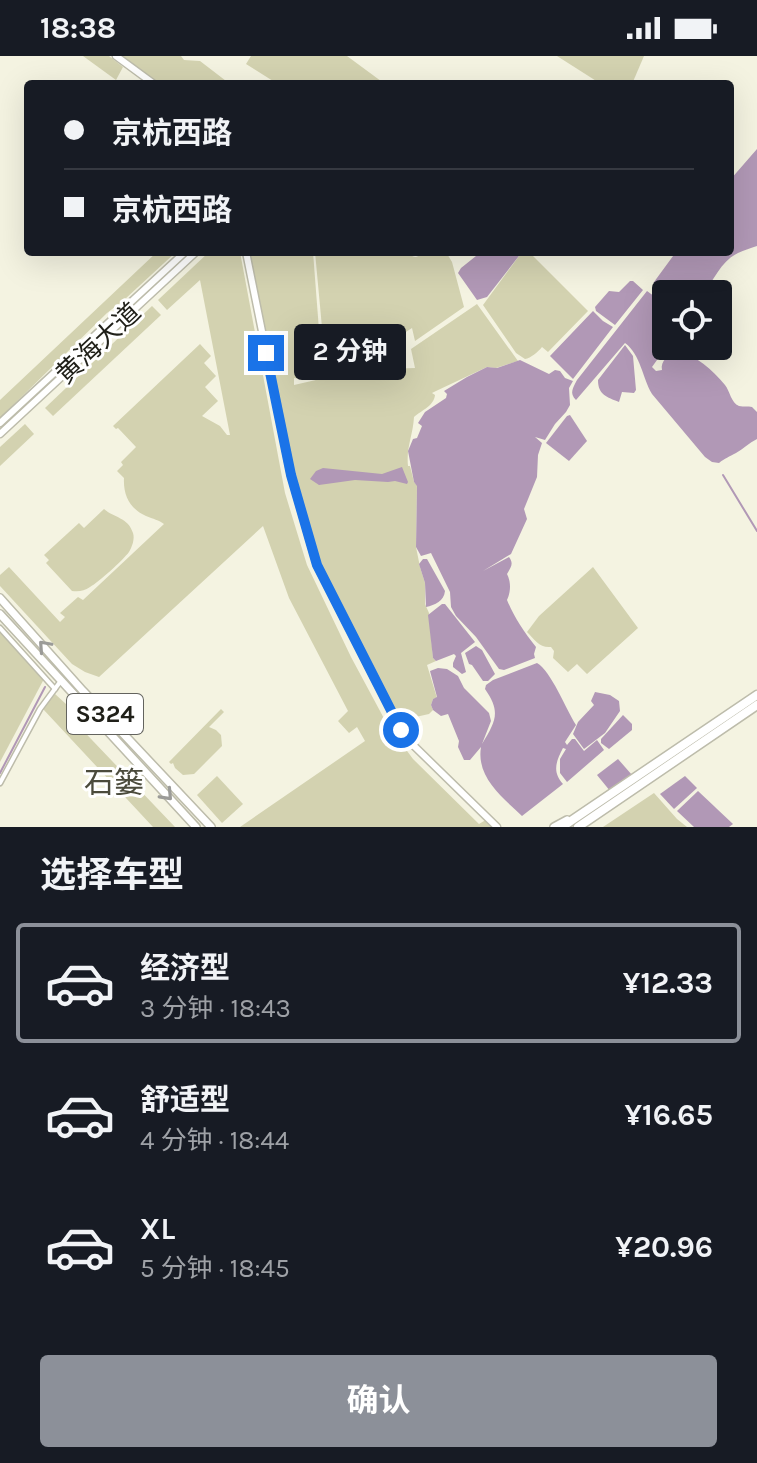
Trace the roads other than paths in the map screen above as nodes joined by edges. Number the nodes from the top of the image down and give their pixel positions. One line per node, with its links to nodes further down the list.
1 (116, 56): 2 (main road)
2 (149, 80)
3 (181, 256): 6 (main road, 黄海大道)
4 (192, 256): 7 (main road, 黄海大道)
5 (247, 256): 19 (main road)
6 (0, 423)
7 (0, 434)
8 (0, 598): 18 (main road, S324, one-way to 8)
9 (0, 614): 11 (main road, S324)
10 (0, 628): 12 (street)
11 (62, 680): 12 (street); 17 (main road, S324, one-way to 17)
12 (55, 689): 16 (street)
13 (757, 695): 15 (highway)
14 (757, 705): 15 (highway)
15 (653, 771): 20 (main road); 21 (highway); 22 (highway); 23 (main road)
16 (0, 783)
17 (196, 827)
18 (211, 827)
19 (497, 827)
20 (554, 827)
21 (562, 827)
22 (578, 827)
23 (585, 827)

